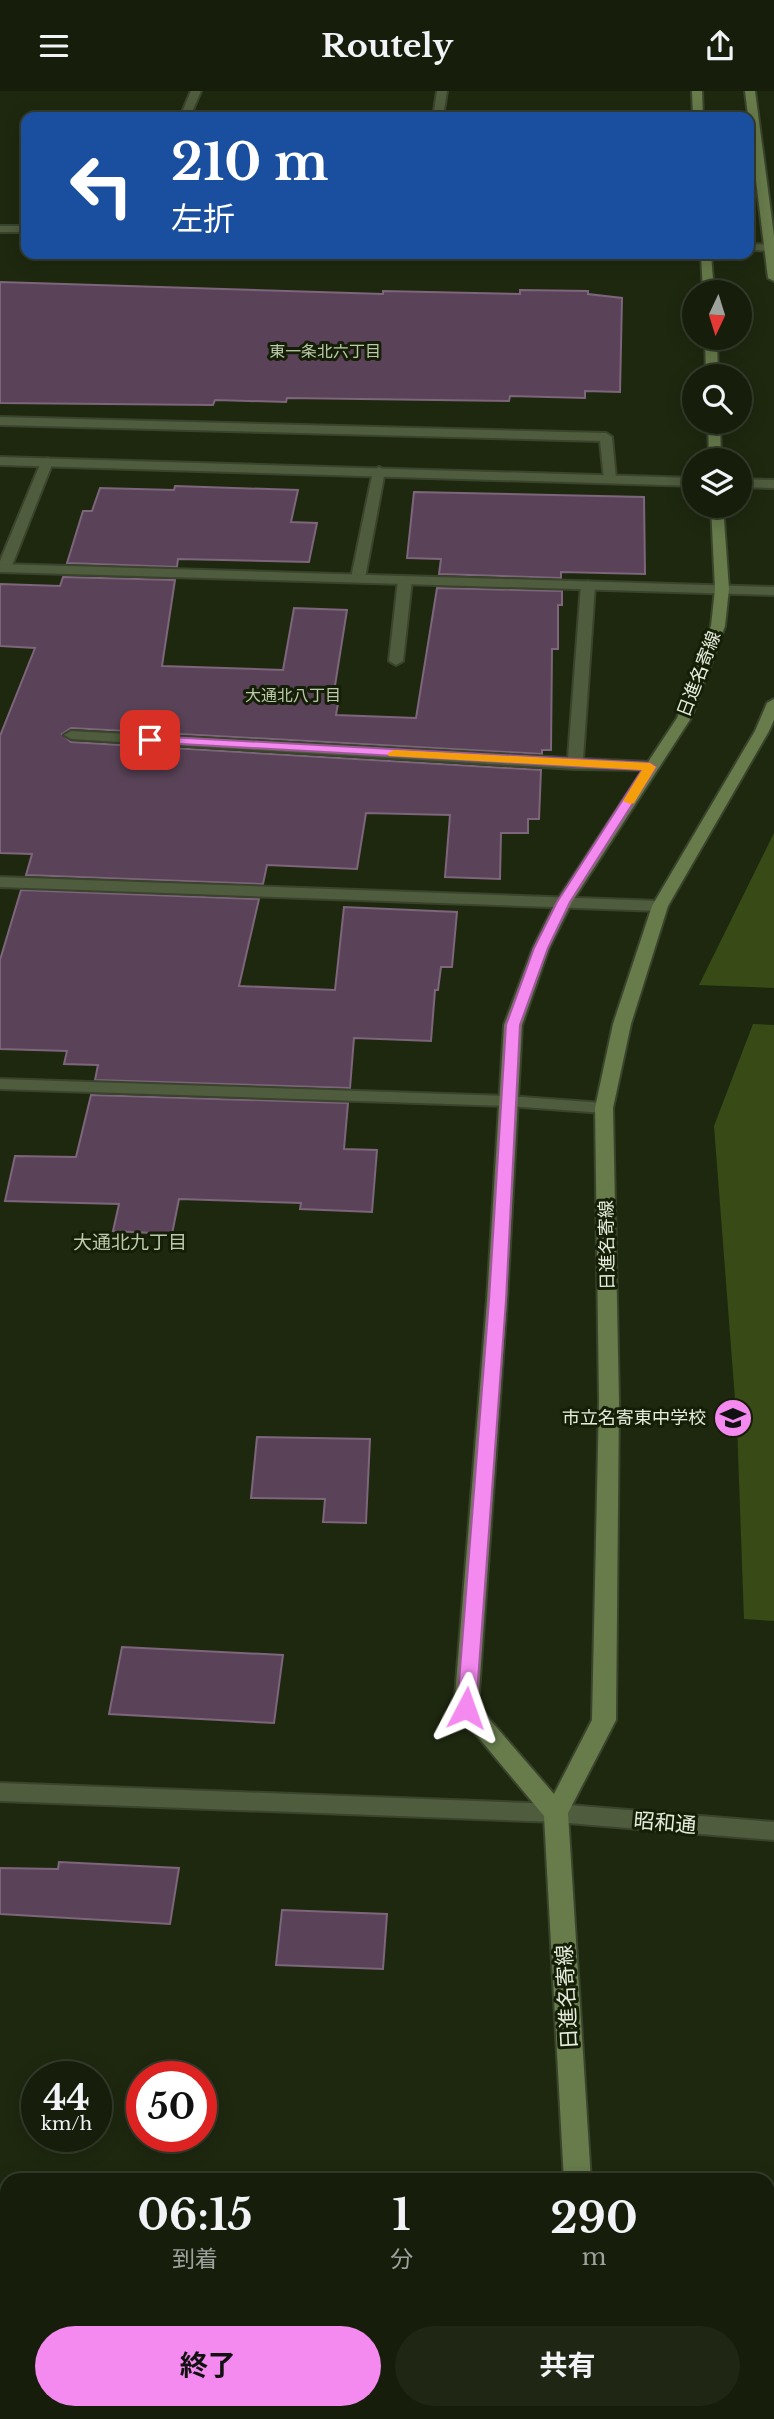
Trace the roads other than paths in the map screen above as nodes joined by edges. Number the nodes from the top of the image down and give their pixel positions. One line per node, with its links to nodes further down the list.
1 (196, 91): 5 (street)
2 (442, 91): 6 (street)
3 (697, 91): 7 (main road)
4 (750, 91): 8 (main road)
5 (188, 112)
6 (439, 112)
7 (698, 112)
8 (753, 112)
9 (754, 118): 13 (main road)
10 (0, 229): 11 (street)
11 (21, 229)
12 (754, 247): 13 (street)
13 (773, 248): 15 (main road)
14 (706, 259): 16 (main road)
15 (774, 278)
16 (708, 280)
17 (0, 421): 21 (street)
18 (0, 461): 19 (street)
19 (47, 462): 20 (street); 26 (street)
20 (379, 471): 21 (street); 27 (street)
21 (610, 479): 22 (street)
22 (682, 482)
23 (752, 483): 24 (street)
24 (774, 484)
25 (718, 518): 30 (main road, 日進名寄線)
26 (2, 568): 27 (street)
27 (358, 578): 28 (street)
28 (405, 580): 29 (street); 32 (street)
29 (588, 585): 30 (street); 35 (street)
30 (722, 589): 31 (street); 36 (main road, 日進名寄線)
31 (774, 591)
32 (396, 661)
33 (774, 703): 39 (main road, 日進名寄線)
34 (71, 735): 35 (street)
35 (575, 764): 36 (street)
36 (650, 767): 38 (main road, 日進名寄線)
37 (0, 882): 38 (street)
38 (564, 902): 39 (street); 41 (main road, 日進名寄線)
39 (660, 905): 42 (main road, 日進名寄線)
40 (0, 1084): 41 (street)
41 (508, 1101): 42 (street); 44 (main road, 日進名寄線)
42 (604, 1108): 44 (main road, 日進名寄線)
43 (0, 1792): 44 (street, 昭和通)
44 (556, 1813): 45 (street, 昭和通); 46 (main road, 日進名寄線)
45 (774, 1831)
46 (578, 2173)

